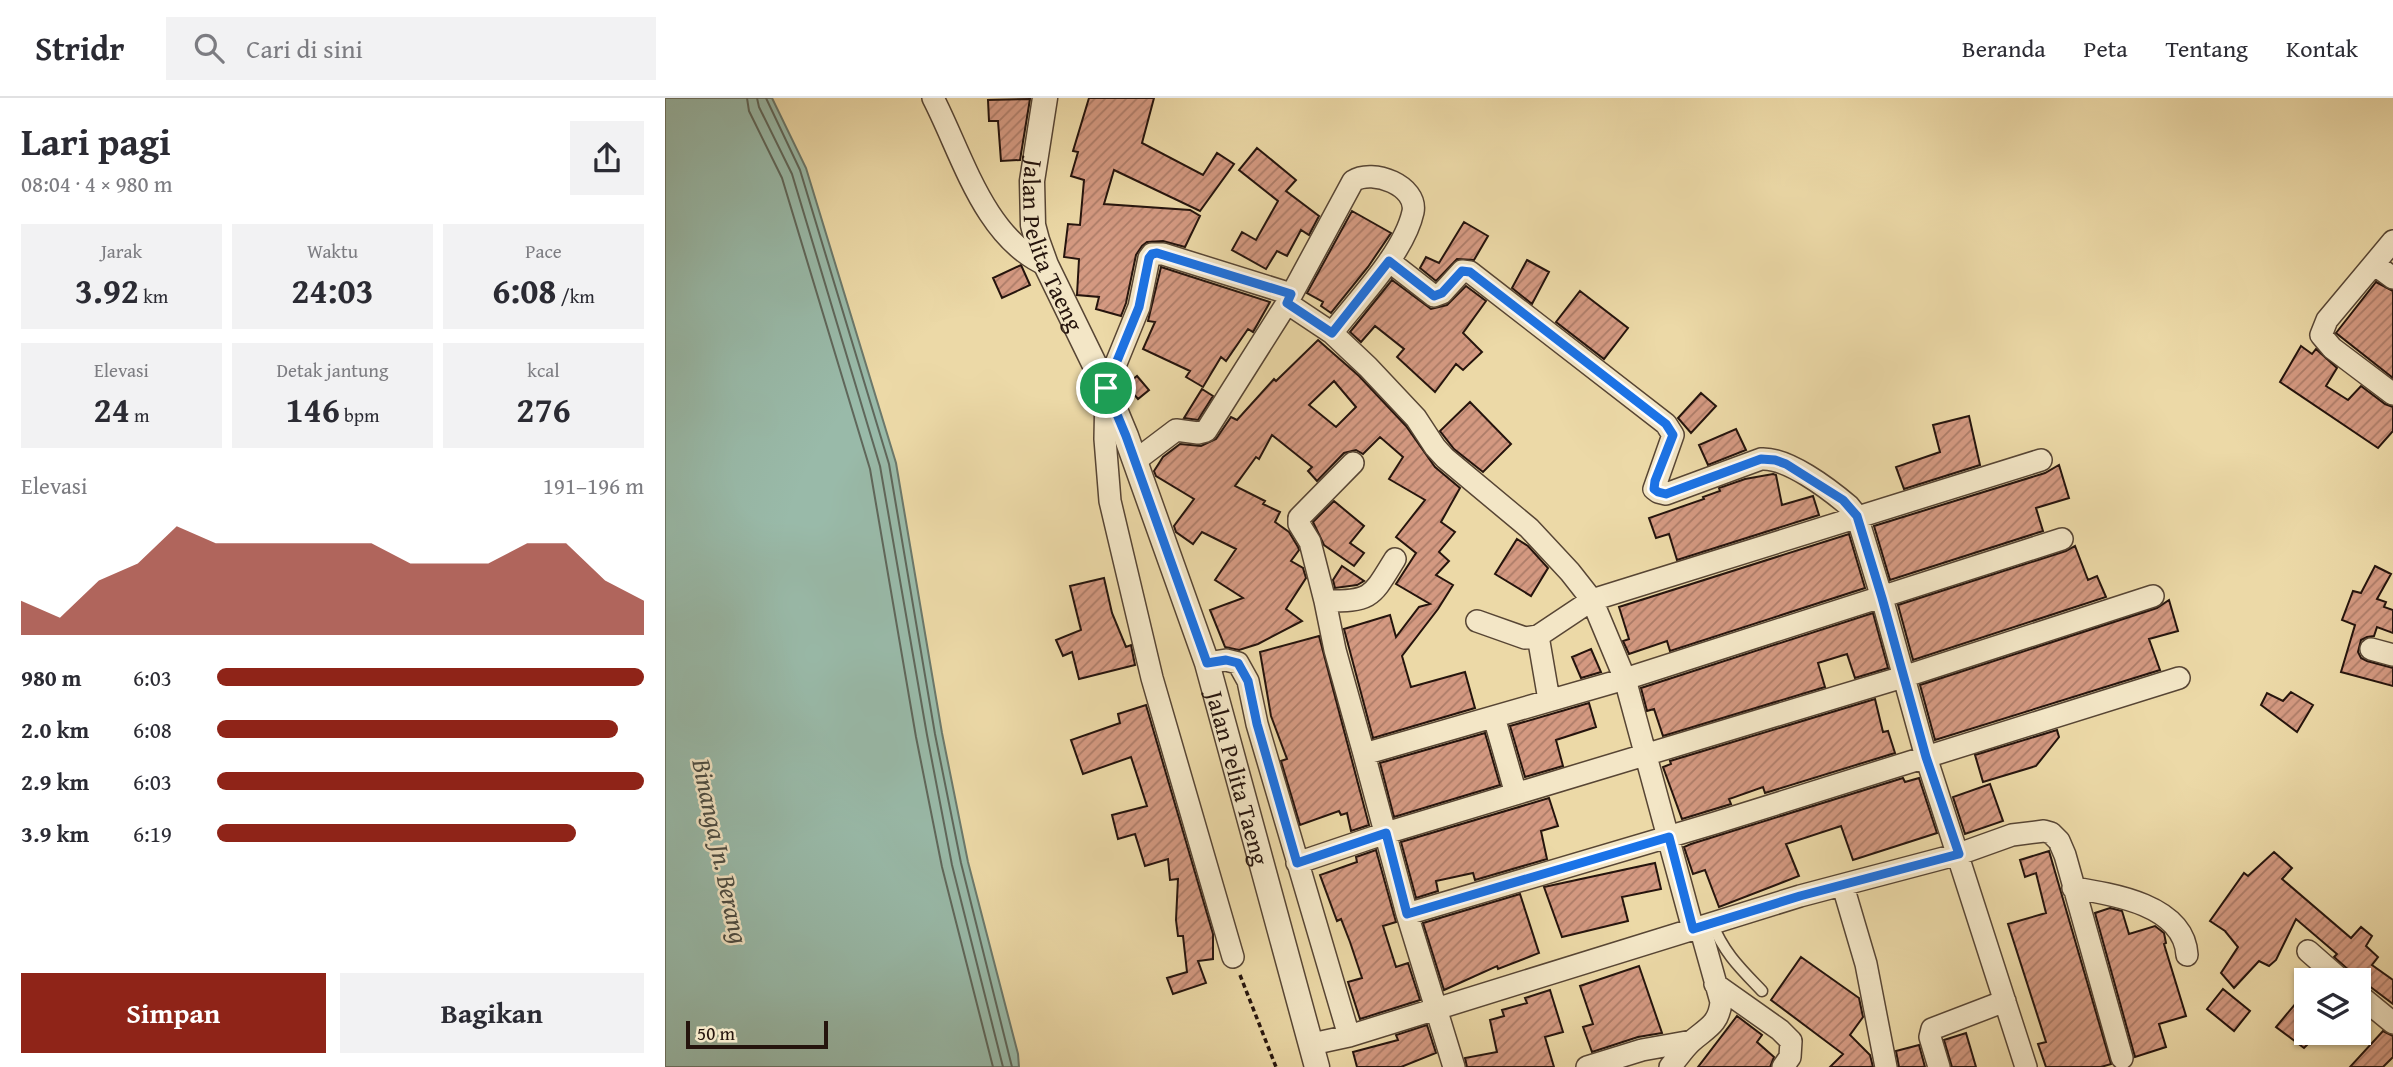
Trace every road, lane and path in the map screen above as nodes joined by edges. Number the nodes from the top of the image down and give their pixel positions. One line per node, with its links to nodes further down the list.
1 (933, 98): 6 (street)
2 (1045, 98): 6 (street, Jalan Pelita Taeng)
3 (2393, 241): 5 (street)
4 (1389, 261): 8 (street); 9 (street); 15 (street)
5 (2374, 264): 7 (street); 11 (street)
6 (1046, 265): 10 (street, Jalan Pelita Taeng)
7 (2393, 278)
8 (1289, 298): 9 (street); 10 (street); 13 (street)
9 (1332, 333): 20 (street)
10 (1106, 388): 13 (street, Jalan Pelita Taeng); 46 (street)
11 (2393, 394)
12 (2041, 460): 15 (street)
13 (1135, 461): 26 (street, Jalan Pelita Taeng)
14 (1353, 463): 21 (street)
15 (1857, 516): 19 (street); 20 (street)
16 (2061, 539): 19 (street)
17 (1395, 559): 21 (street)
18 (2153, 596): 27 (street)
19 (1882, 598): 27 (street); 29 (street)
20 (1592, 600): 23 (street); 29 (street)
21 (1325, 601): 32 (street)
22 (1478, 621): 23 (street)
23 (1538, 636): 30 (street)
24 (2371, 649): 25 (street)
25 (2393, 655)
26 (1207, 663): 39 (street); 56 (street, Jalan Pelita Taeng)
27 (1903, 677): 33 (street); 34 (street)
28 (2179, 678): 34 (street)
29 (1625, 679): 30 (street); 33 (street)
30 (1549, 700): 31 (street)
31 (1494, 717): 32 (street); 35 (street)
32 (1364, 754): 36 (street)
33 (1647, 754): 35 (street); 37 (street)
34 (1926, 757): 37 (street); 38 (street)
35 (1516, 794): 36 (street)
36 (1386, 833): 39 (street); 42 (street)
37 (1669, 837): 42 (street); 43 (street)
38 (1959, 854): 40 (street); 41 (street); 50 (street)
39 (1297, 863): 54 (street)
40 (1843, 886): 43 (street); 63 (street)
41 (2073, 888): 45 (street); 57 (street)
42 (1407, 914): 52 (street)
43 (1702, 926): 48 (street); 49 (lane); 52 (street)
44 (2308, 951): 47 (street)
45 (2187, 955)
46 (1233, 957): 58 (path)
47 (2327, 968)
48 (1716, 984): 55 (street); 62 (street)
49 (1762, 990)
50 (2005, 1001): 64 (street); 65 (street)
51 (2371, 1005): 53 (street)
52 (1436, 1009): 54 (street); 59 (street)
53 (2393, 1023)
54 (1349, 1036): 56 (street)
55 (1692, 1041): 60 (street); 61 (street)
56 (1314, 1056)
57 (2122, 1058)
58 (1276, 1067)
59 (1454, 1067)
60 (1587, 1067)
61 (1670, 1067)
62 (1783, 1067)
63 (1886, 1067)
64 (1939, 1067)
65 (2026, 1067)

